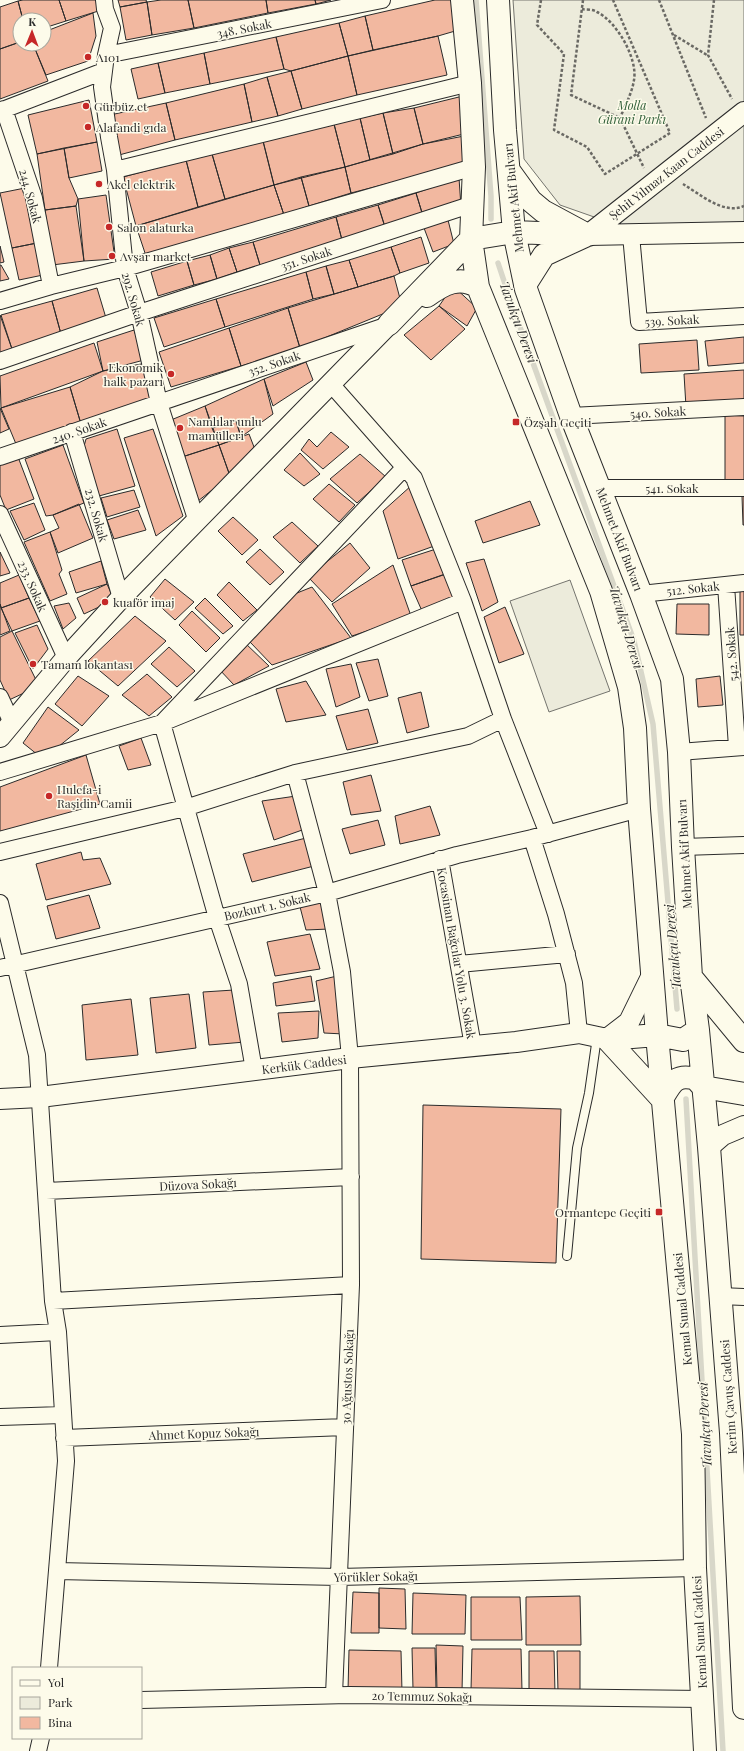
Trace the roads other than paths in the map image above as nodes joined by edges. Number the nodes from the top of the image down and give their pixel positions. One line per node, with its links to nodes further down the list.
1 (104, 0): 5 (street, 292. Sokak)
2 (382, 0): 5 (street, 348. Sokak)
3 (462, 0): 6 (main road)
4 (498, 0): 11 (main road, Mehmet Akif Bulvarı)
5 (105, 63): 7 (street, 348. Sokak); 10 (street, 292. Sokak)
6 (470, 83): 9 (main road); 10 (street)
7 (2, 110): 20 (street, 244. Sokak)
8 (742, 113): 15 (street, Şehit Yılmaz Kaan Caddesi)
9 (474, 167): 12 (main road); 18 (street)
10 (115, 170): 18 (street, 292. Sokak)
11 (510, 172): 13 (main road, Mehmet Akif Bulvarı); 15 (main road)
12 (473, 204): 17 (main road); 23 (street, 351. Sokak)
13 (514, 232): 15 (main road); 17 (main road); 19 (main road, Mehmet Akif Bulvarı)
14 (744, 232): 16 (street)
15 (588, 235): 16 (street); 19 (main road)
16 (631, 235): 24 (street, 539. Sokak)
17 (471, 239): 21 (main road); 25 (main road)
18 (125, 268): 20 (street); 23 (street, 292. Sokak)
19 (525, 285): 30 (main road, Mehmet Akif Bulvarı)
20 (51, 286): 22 (street)
21 (478, 287): 25 (main road); 53 (main road)
22 (0, 301)
23 (139, 313): 26 (street, 351. Sokak); 28 (street, 292. Sokak)
24 (744, 316)
25 (389, 324): 27 (street); 28 (street, 352. Sokak)
26 (0, 361)
27 (330, 384): 33 (street); 37 (street)
28 (159, 403): 31 (street, 240. Sokak); 37 (street, 292. Sokak)
29 (744, 407): 30 (street, 540. Sokak)
30 (571, 416): 34 (main road, Mehmet Akif Bulvarı)
31 (72, 432): 32 (street, 240. Sokak); 41 (street, 232. Sokak)
32 (0, 457)
33 (404, 468): 42 (street); 46 (street)
34 (600, 488): 35 (street, 541. Sokak); 40 (main road, Mehmet Akif Bulvarı)
35 (744, 488)
36 (0, 514): 43 (street, 233. Sokak)
37 (197, 522): 41 (street)
38 (744, 583): 39 (street, 512. Sokak)
39 (726, 585): 40 (street, 512. Sokak); 48 (street, 542. Sokak)
40 (641, 594): 49 (main road, Mehmet Akif Bulvarı)
41 (121, 598): 43 (street)
42 (463, 601): 45 (street); 46 (street)
43 (66, 658): 47 (street)
44 (0, 697): 47 (street)
45 (503, 719): 51 (street); 54 (street)
46 (162, 723): 50 (street); 52 (street)
47 (6, 730)
48 (741, 747): 49 (street)
49 (679, 752): 57 (main road, Mehmet Akif Bulvarı)
50 (0, 772)
51 (295, 773): 52 (street); 60 (street, 30 Ağustos Sokağı)
52 (185, 808): 58 (street); 62 (street)
53 (639, 809): 54 (street, Bozkurt 1. Sokak); 66 (main road)
54 (548, 834): 55 (street, Bozkurt 1. Sokak)
55 (532, 838): 59 (street, Bozkurt 1. Sokak); 63 (street)
56 (744, 845): 57 (street)
57 (683, 847): 67 (main road, Mehmet Akif Bulvarı)
58 (0, 852)
59 (440, 860): 60 (street, Bozkurt 1. Sokak); 64 (street, Kocasinan Bağcılar Yolu 3. Sokak)
60 (327, 893): 62 (street, Bozkurt 1. Sokak); 73 (street, 30 Ağustos Sokağı)
61 (0, 903): 65 (street)
62 (217, 918): 65 (street, Bozkurt 1. Sokak); 74 (street)
63 (567, 954): 64 (street); 70 (street)
64 (459, 964): 72 (street, Kocasinan Bağcılar Yolu 3. Sokak)
65 (8, 966): 77 (street)
66 (652, 975): 69 (main road); 70 (street)
67 (691, 977): 68 (main road, Mehmet Akif Bulvarı); 71 (main road)
68 (698, 1030): 69 (main road); 75 (main road, Mehmet Akif Bulvarı)
69 (657, 1035): 70 (main road); 79 (main road, Kemal Sunal Caddesi)
70 (594, 1036): 72 (street, Kerkük Caddesi); 79 (main road); 84 (lane)
71 (744, 1040)
72 (473, 1046): 73 (street, Kerkük Caddesi)
73 (350, 1058): 74 (street, Kerkük Caddesi); 82 (street, 30 Ağustos Sokağı)
74 (254, 1070): 77 (street, Kerkük Caddesi)
75 (703, 1087): 76 (main road); 79 (main road); 81 (main road, Kerim Çavuş Caddesi)
76 (744, 1094)
77 (40, 1097): 78 (street, Kerkük Caddesi); 83 (street)
78 (0, 1099)
79 (662, 1099): 96 (main road, Kemal Sunal Caddesi)
80 (744, 1126): 81 (street)
81 (709, 1147): 86 (main road, Kerim Çavuş Caddesi)
82 (351, 1177): 83 (street, Düzova Sokağı); 85 (street, 30 Ağustos Sokağı)
83 (46, 1191): 88 (street)
84 (567, 1256)
85 (350, 1285): 88 (street); 93 (street, 30 Ağustos Sokağı)
86 (720, 1296): 87 (street); 94 (main road, Kerim Çavuş Caddesi)
87 (744, 1297)
88 (53, 1301): 89 (street)
89 (58, 1332): 90 (street); 91 (street)
90 (0, 1335)
91 (62, 1416): 92 (street); 95 (street)
92 (0, 1417)
93 (345, 1427): 95 (street, Ahmet Kopuz Sokağı); 98 (street, 30 Ağustos Sokağı)
94 (737, 1434): 103 (main road, Kerim Çavuş Caddesi)
95 (64, 1438): 97 (street)
96 (695, 1568): 98 (street, Yörükler Sokağı); 101 (main road, Kemal Sunal Caddesi)
97 (57, 1571): 98 (street, Yörükler Sokağı); 99 (street)
98 (339, 1577): 100 (street, 30 Ağustos Sokağı)
99 (49, 1667)
100 (334, 1696): 101 (street, 20 Temmuz Sokağı); 102 (street, 20 Temmuz Sokağı)
101 (703, 1699): 106 (main road, Kemal Sunal Caddesi)
102 (142, 1700)
103 (744, 1708)
104 (41, 1739): 105 (street)
105 (38, 1751)
106 (705, 1751)

